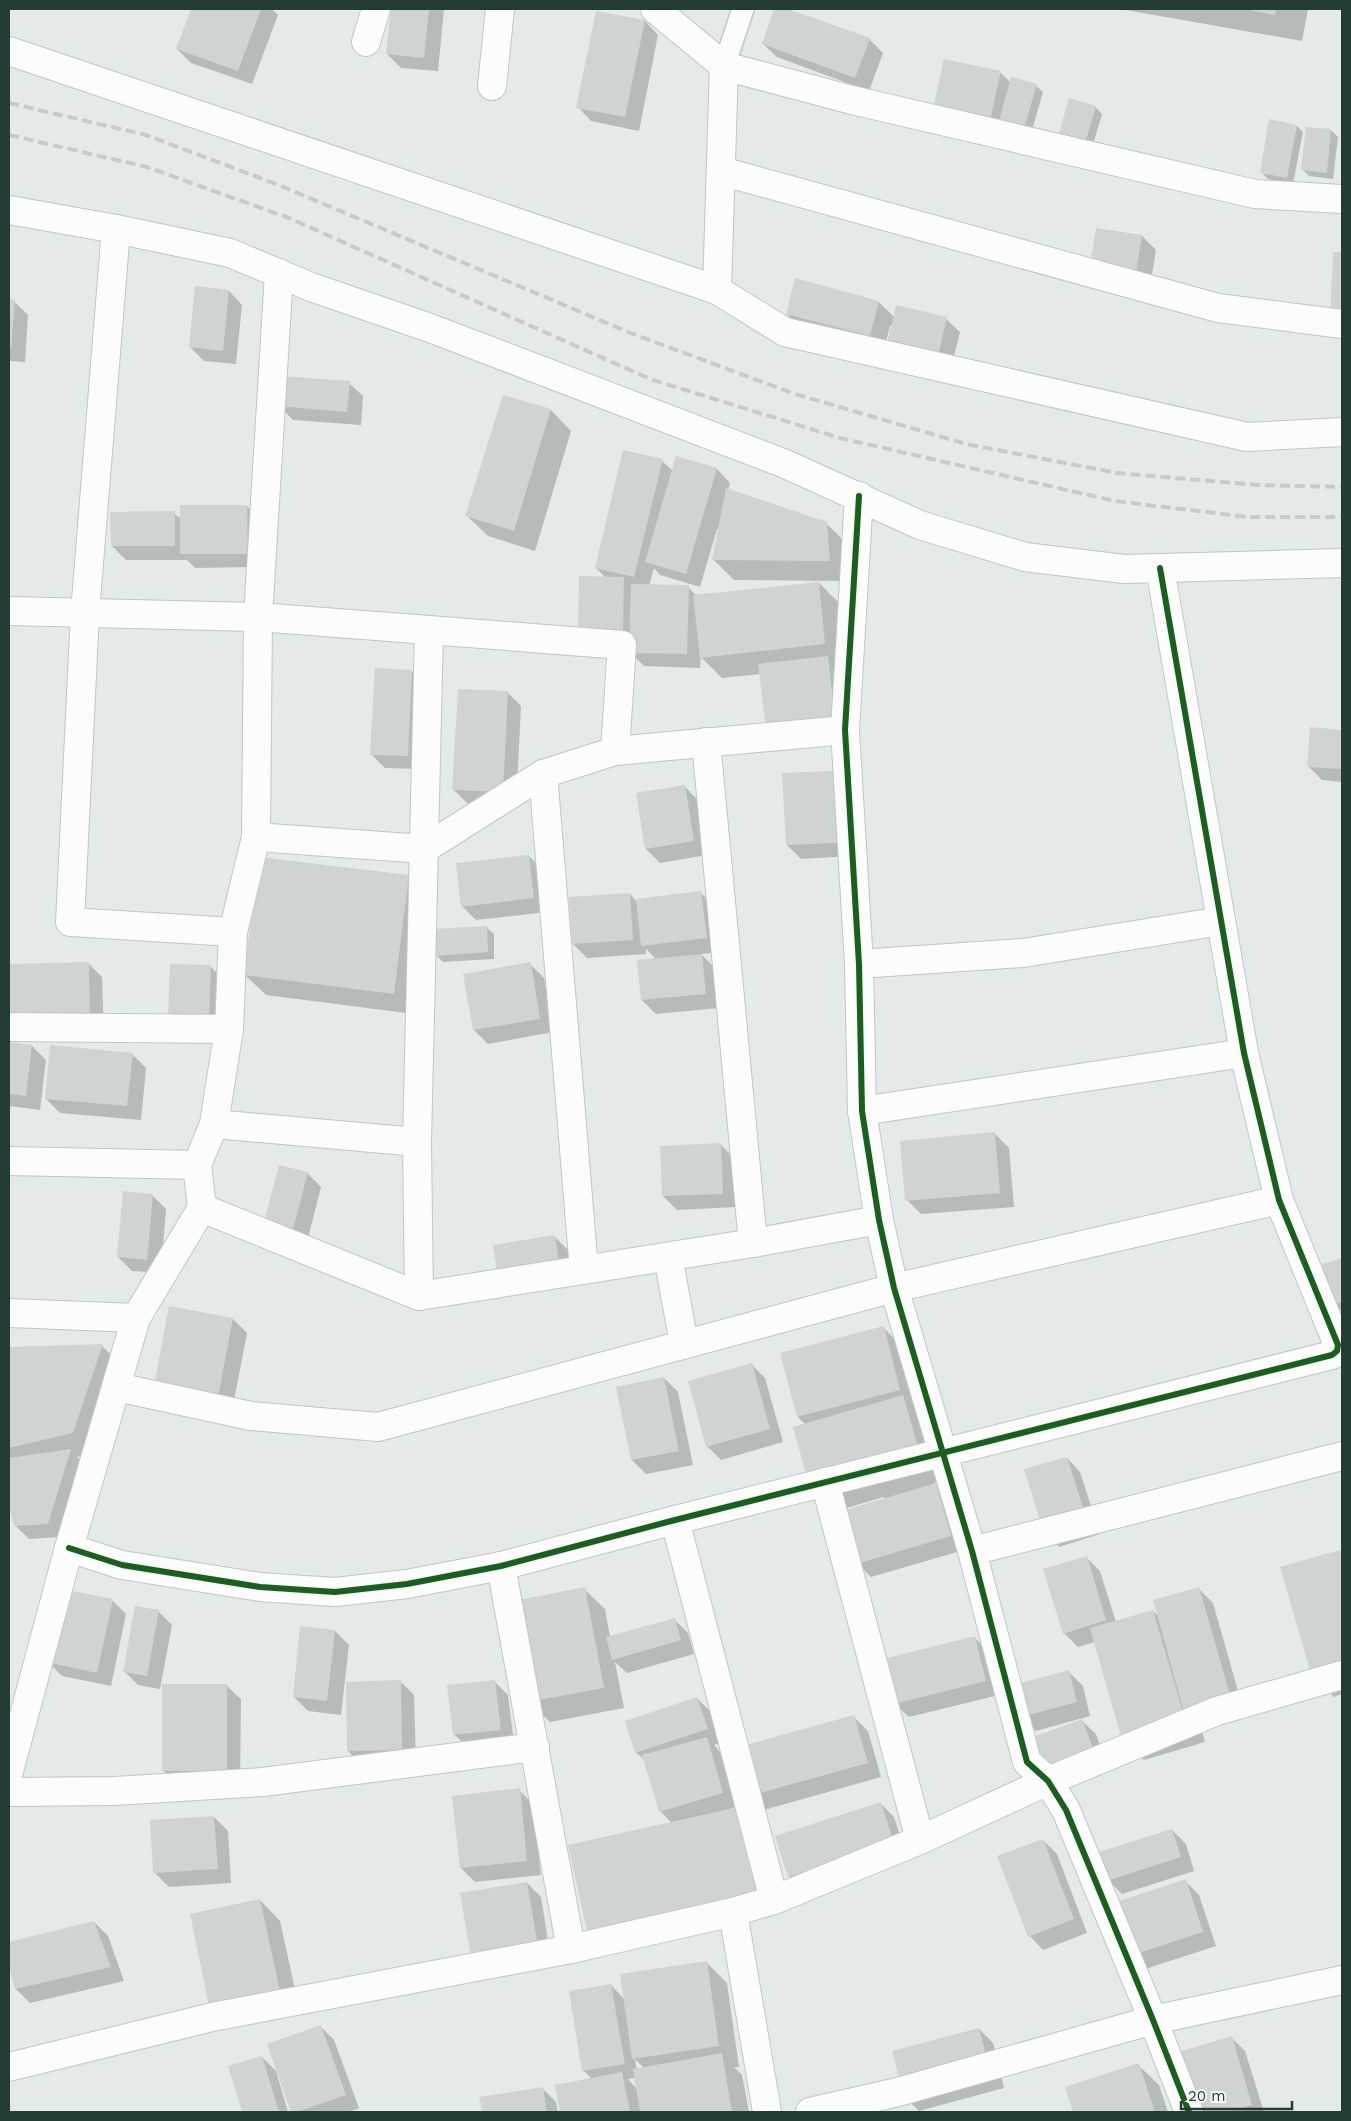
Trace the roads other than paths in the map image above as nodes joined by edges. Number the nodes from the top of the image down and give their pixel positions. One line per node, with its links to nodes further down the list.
1 (376, 9): 5 (street)
2 (500, 9): 8 (street)
3 (743, 9): 7 (lane)
4 (664, 12): 7 (street)
5 (366, 42)
6 (9, 51): 14 (street)
7 (724, 66): 9 (street); 10 (street)
8 (492, 86)
9 (721, 171): 14 (street); 15 (street)
10 (1342, 199)
11 (9, 210): 12 (street)
12 (116, 229): 13 (street); 21 (street)
13 (279, 273): 17 (street); 22 (street)
14 (716, 290): 16 (street)
15 (1342, 324)
16 (1342, 432)
17 (859, 496): 19 (street); 24 (street)
18 (1342, 563): 19 (street)
19 (1160, 568): 30 (street)
20 (9, 611): 21 (street)
21 (85, 614): 22 (street); 31 (street)
22 (258, 618): 23 (street); 28 (street)
23 (429, 630): 26 (street); 29 (street)
24 (845, 730): 25 (street); 32 (street)
25 (706, 742): 26 (street); 44 (street)
26 (615, 751): 27 (street)
27 (543, 774): 29 (street); 46 (street)
28 (256, 837): 29 (street); 31 (street)
29 (424, 849): 38 (street)
30 (1221, 921): 32 (street); 35 (street)
31 (233, 932): 34 (street)
32 (859, 964): 36 (street)
33 (9, 1027): 34 (street)
34 (229, 1030): 37 (street)
35 (1244, 1053): 36 (street); 41 (street)
36 (862, 1111): 43 (street)
37 (214, 1124): 38 (street); 40 (street)
38 (417, 1142): 48 (street)
39 (9, 1161): 40 (street)
40 (197, 1165): 42 (street)
41 (1278, 1200): 47 (street); 53 (street)
42 (202, 1208): 48 (street); 50 (street)
43 (879, 1220): 44 (street); 47 (street)
44 (753, 1244): 45 (street)
45 (668, 1257): 46 (street); 51 (street)
46 (584, 1270): 48 (street)
47 (894, 1288): 51 (street); 53 (street)
48 (419, 1296)
49 (9, 1313): 50 (street)
50 (136, 1318): 52 (street)
51 (684, 1342): 52 (street)
52 (117, 1387): 57 (street)
53 (942, 1452): 55 (street); 58 (street)
54 (1342, 1456): 58 (street)
55 (825, 1482): 56 (street); 66 (street)
56 (675, 1520): 59 (street); 67 (street)
57 (69, 1548): 59 (street); 61 (street)
58 (972, 1551): 64 (street)
59 (501, 1566): 62 (street)
60 (1342, 1675): 64 (street)
61 (12, 1732): 63 (street)
62 (535, 1747): 65 (street); 69 (street)
63 (9, 1770)
64 (1048, 1781): 66 (street); 71 (street)
65 (9, 1792)
66 (920, 1840): 67 (street)
67 (774, 1900): 68 (street)
68 (733, 1912): 69 (street); 74 (street)
69 (571, 1949): 72 (street)
70 (1342, 1980): 71 (street)
71 (1154, 2020): 73 (street); 76 (street)
72 (9, 2067)
73 (900, 2102): 75 (street)
74 (768, 2112)
75 (810, 2112)
76 (1189, 2112)

